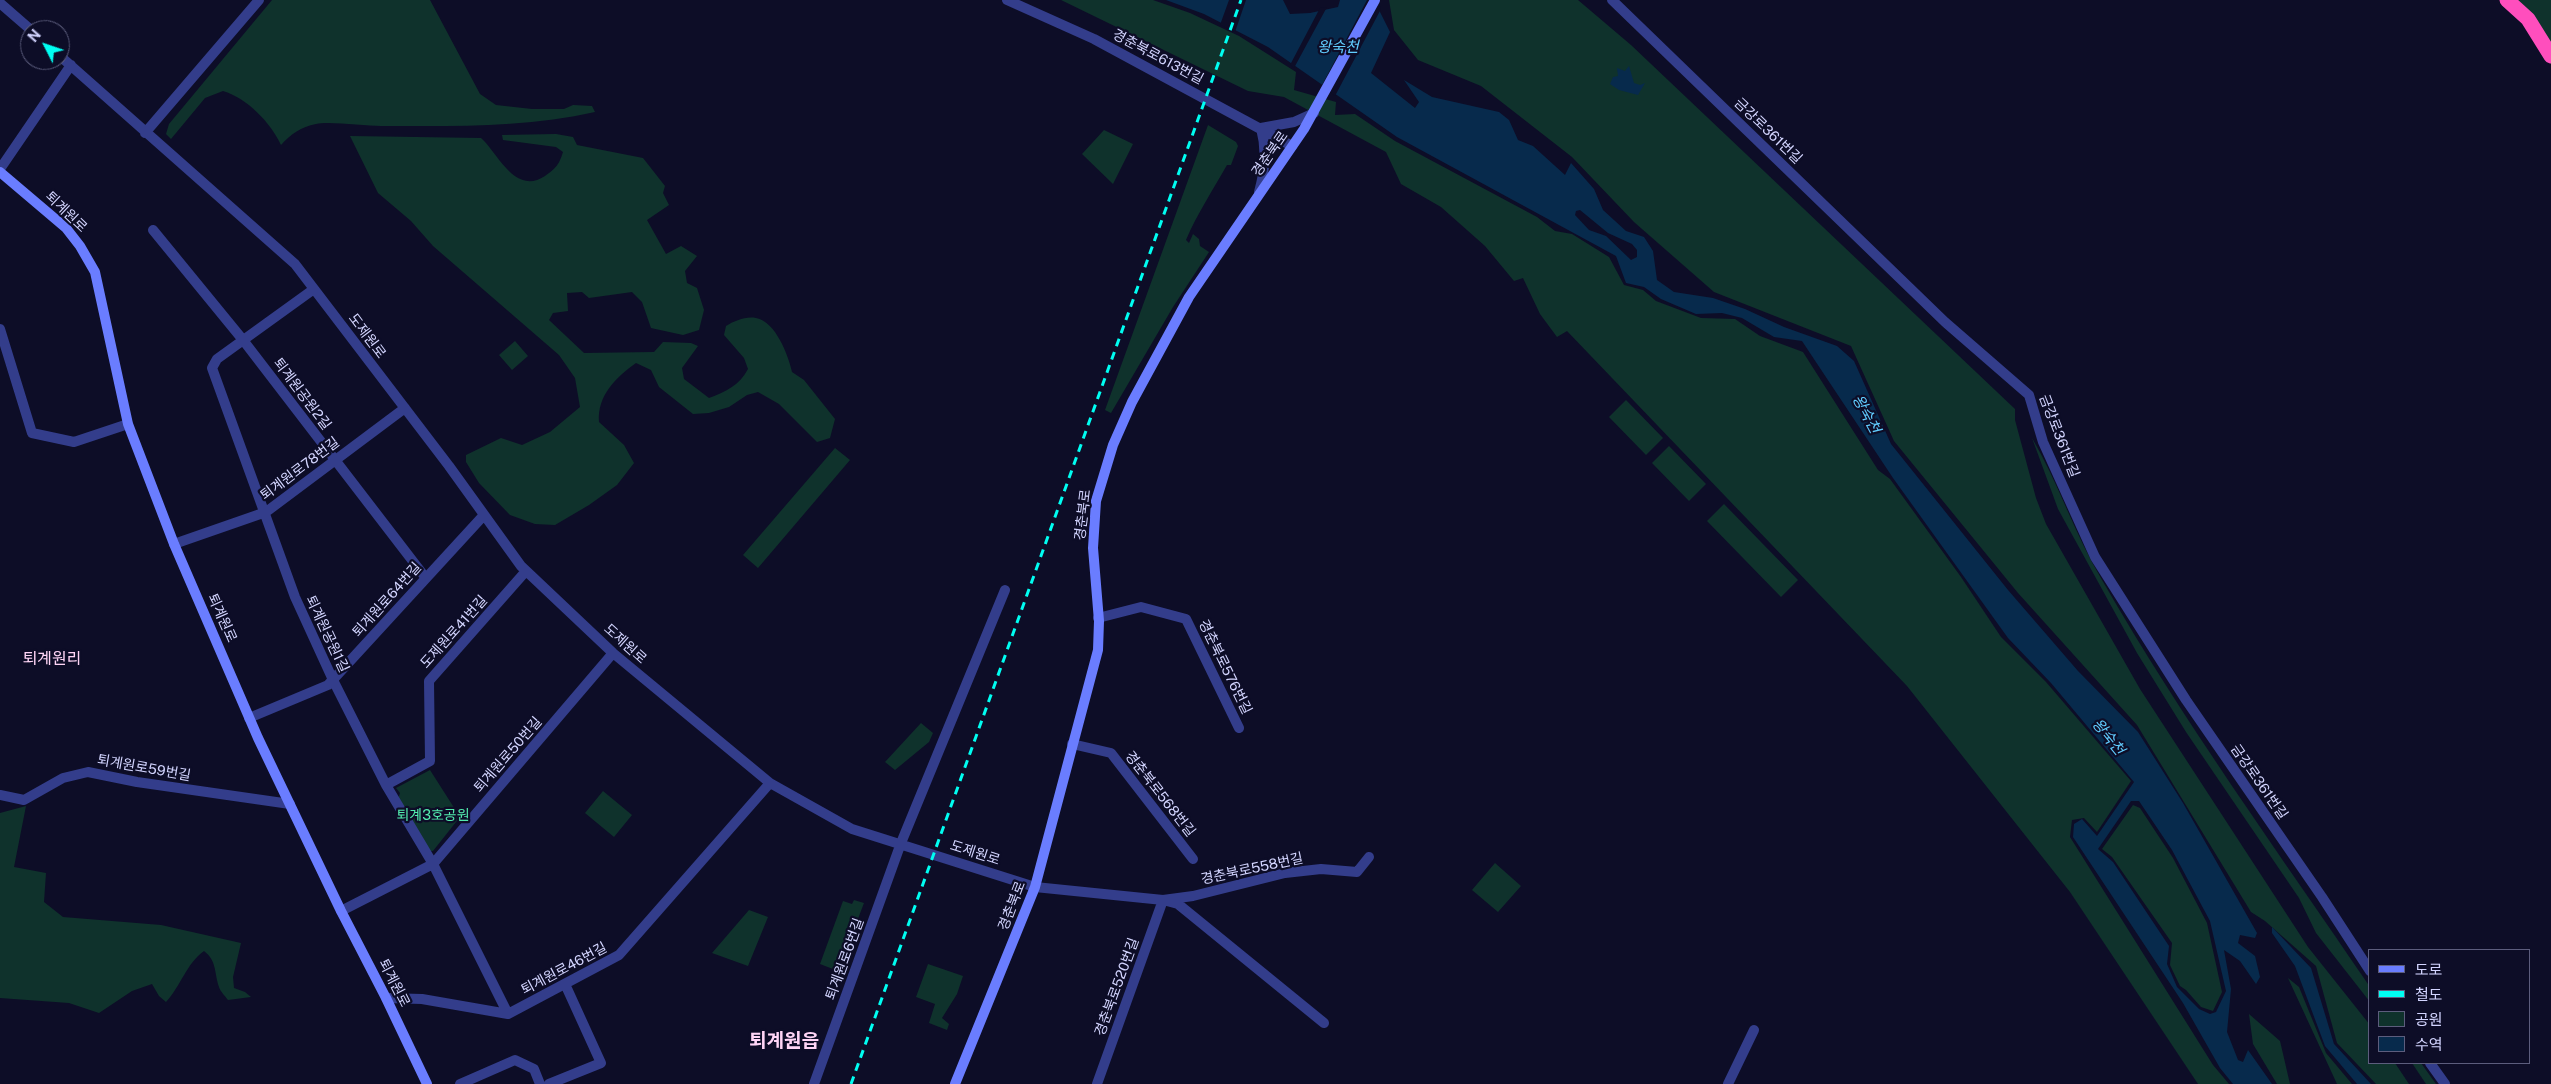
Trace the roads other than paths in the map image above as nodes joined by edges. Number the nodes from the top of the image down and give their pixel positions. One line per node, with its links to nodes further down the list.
1 (259, 0): 12 (street)
2 (1007, 0): 11 (street, 경춘북로613번길)
3 (1375, 0): 10 (street, 경춘북로)
4 (1612, 0): 46 (street, 금강로361번길)
5 (2507, 0): 8 (highway)
6 (0, 3): 7 (street)
7 (20, 20)
8 (2551, 56)
9 (71, 66): 12 (street, 도제원로); 14 (street)
10 (1314, 113): 11 (street); 13 (street, 경춘북로)
11 (1261, 128): 13 (street, 경춘북로613번길); 15 (street)
12 (145, 132): 17 (street, 도제원로)
13 (1292, 146): 15 (street, 경춘북로)
14 (0, 171): 21 (street, 퇴계원로)
15 (1258, 195): 29 (street, 경춘북로)
16 (153, 230): 19 (street, 퇴계원공원2길)
17 (314, 289): 19 (street, 퇴계원공원1길); 20 (street, 도제원로)
18 (0, 329): 21 (street)
19 (243, 340): 22 (street, 퇴계원공원2길); 23 (street, 퇴계원공원1길)
20 (405, 408): 22 (street, 퇴계원로78번길); 24 (street, 도제원로)
21 (128, 424): 25 (street, 퇴계원로)
22 (335, 460): 23 (street, 퇴계원로78번길); 27 (street, 퇴계원공원2길)
23 (266, 512): 25 (street, 퇴계원로78번길); 31 (street, 퇴계원공원1길)
24 (484, 515): 26 (street, 도제원로); 27 (street, 퇴계원로64번길)
25 (174, 544): 32 (street, 퇴계원로)
26 (526, 571): 30 (street, 도제원로); 36 (street, 도제원로41번길)
27 (425, 577): 31 (street, 퇴계원로64번길)
28 (1005, 590): 39 (street, 퇴계원로6번길)
29 (1098, 618): 33 (street, 경춘북로576번길); 34 (street, 경춘북로)
30 (613, 653): 35 (street, 도제원로); 42 (street, 퇴계원로50번길)
31 (333, 680): 32 (street, 퇴계원로64번길); 36 (street, 퇴계원공원1길)
32 (249, 718): 38 (street, 퇴계원로)
33 (1240, 728)
34 (1072, 744): 41 (street, 경춘북로568번길); 43 (street, 경춘북로)
35 (770, 783): 39 (street, 도제원로); 47 (street, 퇴계원로46번길)
36 (386, 785): 42 (street, 퇴계원공원1길)
37 (0, 795): 38 (street, 퇴계원로59번길)
38 (290, 804): 45 (street, 퇴계원로)
39 (901, 844): 43 (street, 도제원로); 57 (street, 퇴계원로6번길)
40 (1369, 857): 44 (street, 경춘북로558번길)
41 (1193, 859)
42 (433, 864): 45 (street, 퇴계원로50번길); 49 (street, 퇴계원공원1길)
43 (1036, 887): 44 (street, 도제원로); 58 (street, 경춘북로)
44 (1163, 900): 50 (street, 도제원로); 59 (street, 경춘북로520번길)
45 (341, 911): 48 (street, 퇴계원로)
46 (2368, 968)
47 (565, 984): 49 (street, 퇴계원로46번길); 56 (street)
48 (386, 998): 49 (street); 53 (street, 퇴계원로)
49 (508, 1014)
50 (1324, 1023)
51 (1754, 1030): 60 (street)
52 (2431, 1064): 61 (street)
53 (427, 1084)
54 (460, 1084): 55 (street)
55 (540, 1084)
56 (549, 1084)
57 (814, 1084)
58 (954, 1084)
59 (1097, 1084)
60 (1728, 1084)
61 (2444, 1084)

